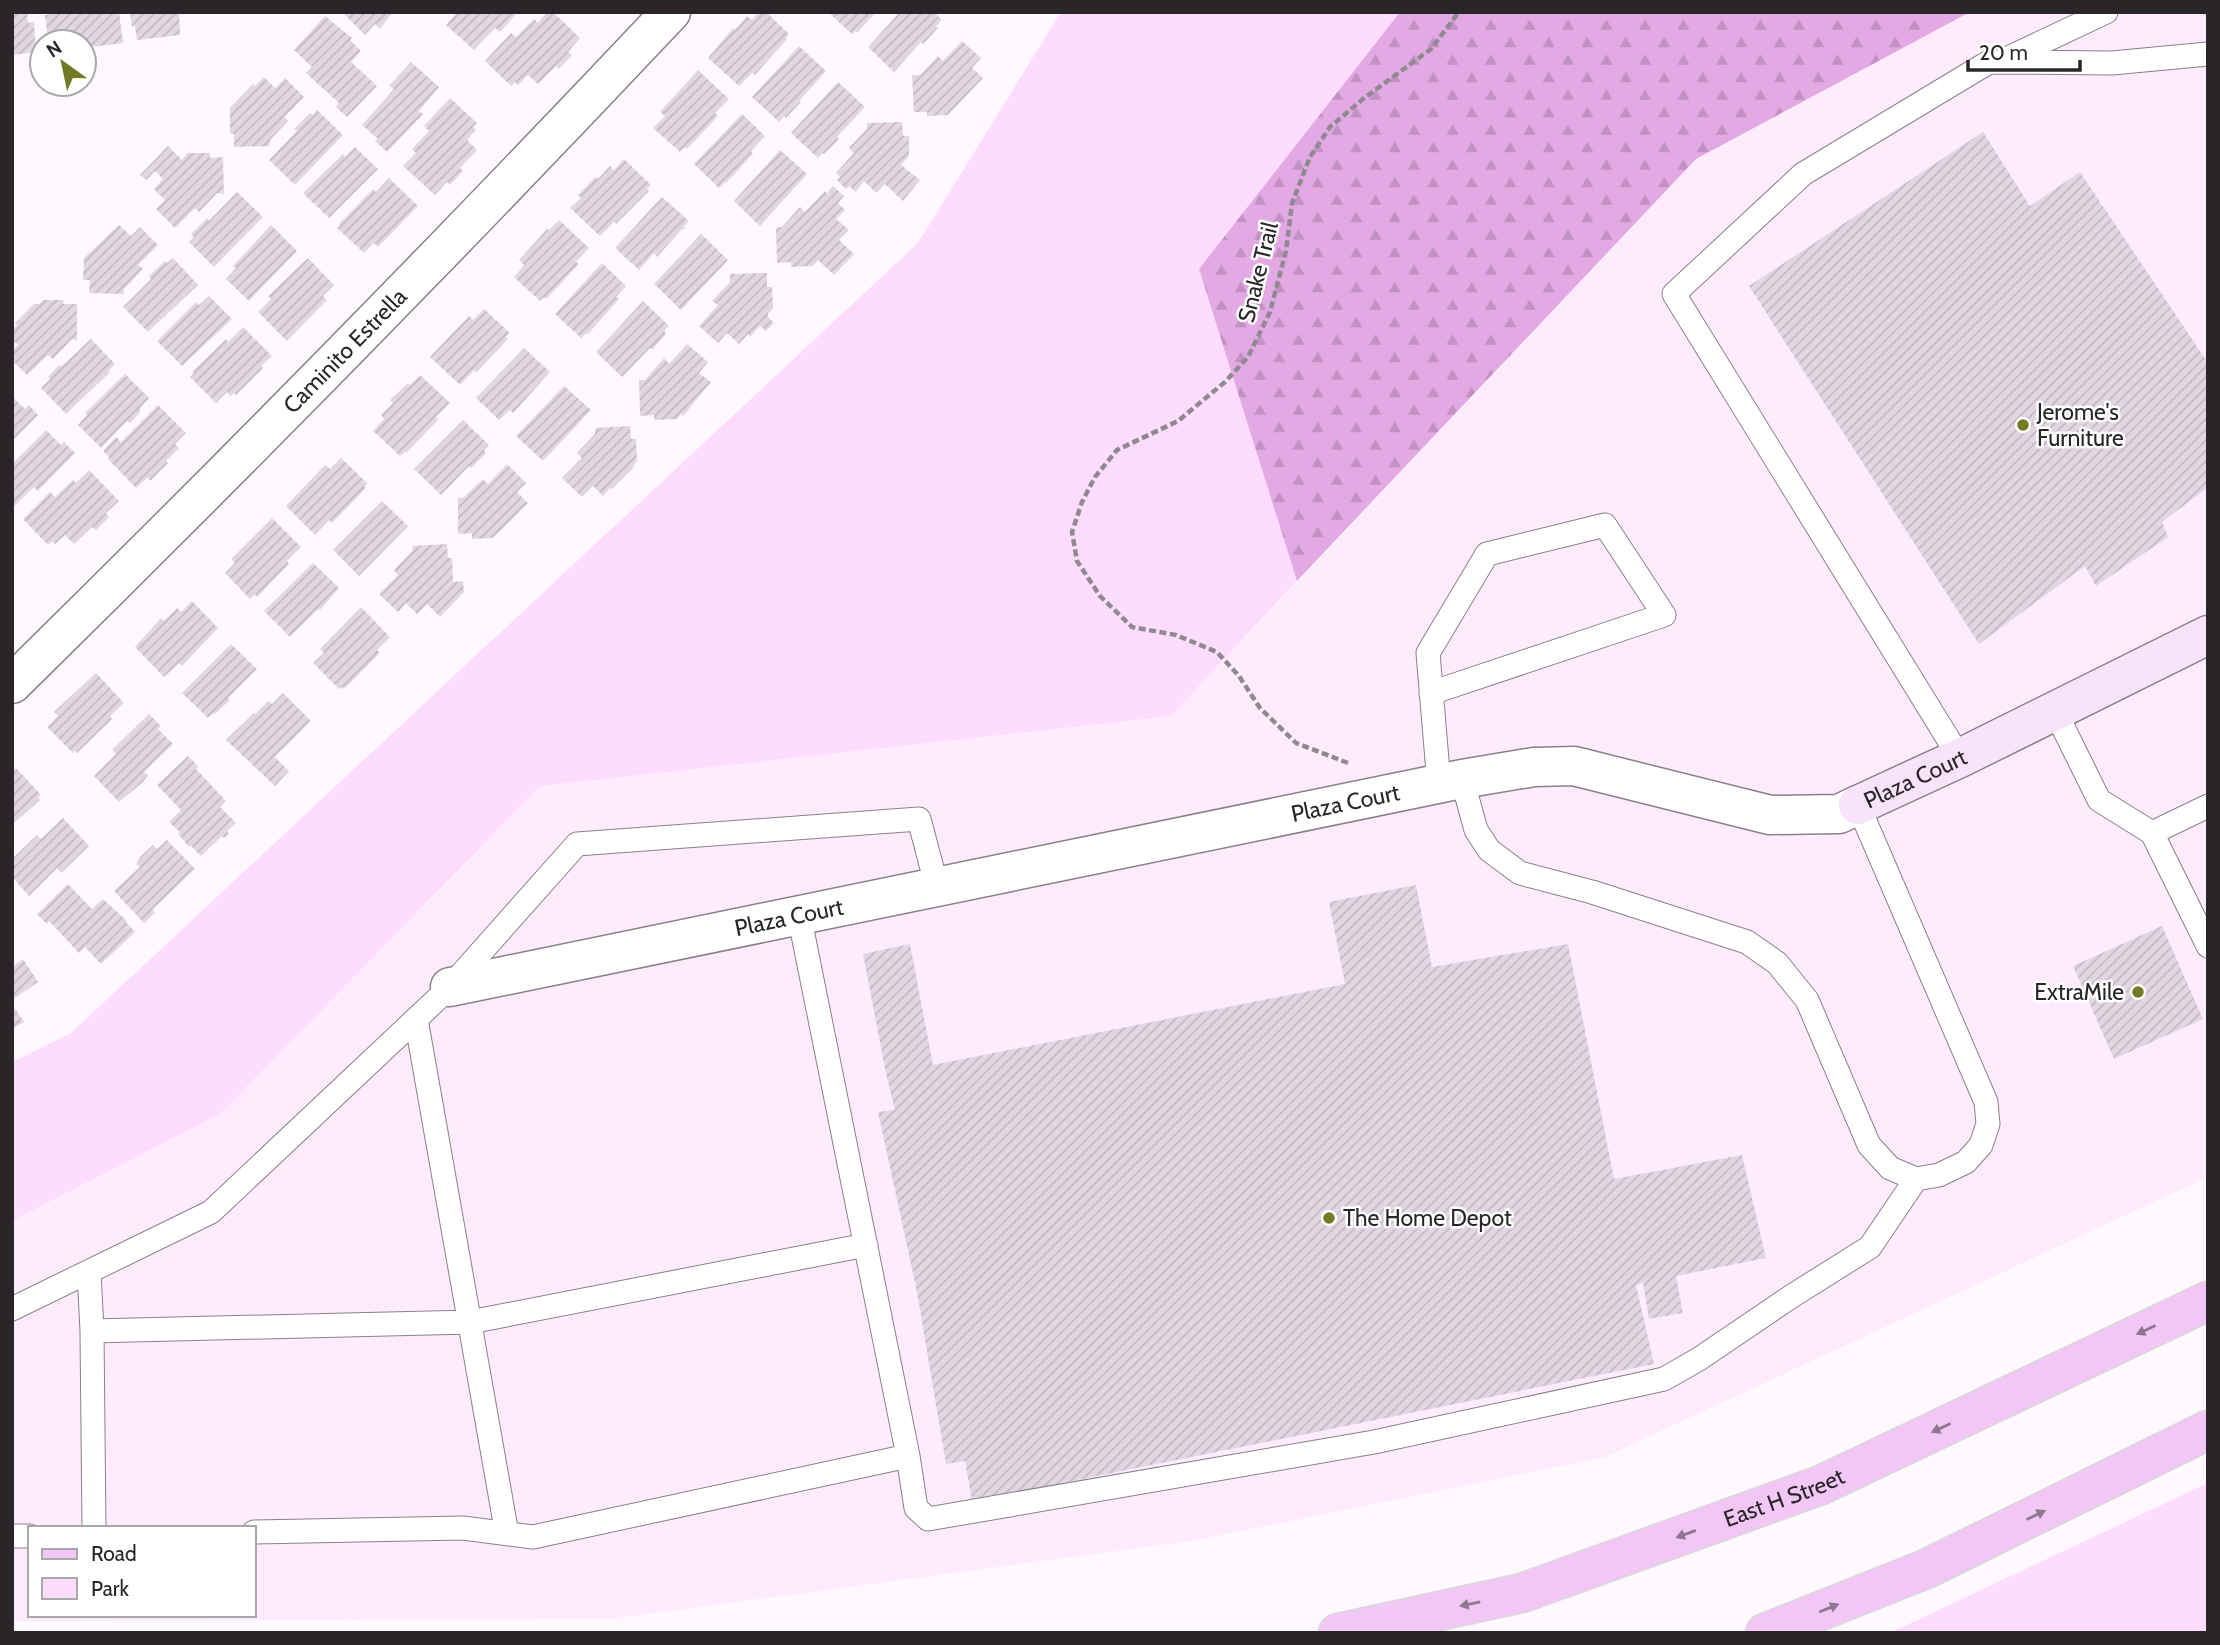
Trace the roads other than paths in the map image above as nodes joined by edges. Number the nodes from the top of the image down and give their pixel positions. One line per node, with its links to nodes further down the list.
1 (671, 12): 6 (street, Caminito Estrella)
2 (2106, 12): 4 (lane)
3 (2208, 54): 4 (lane)
4 (1997, 62): 9 (lane)
5 (2208, 635): 8 (street, Plaza Court)
6 (12, 684)
7 (1431, 693): 7 (lane); 10 (lane)
8 (2055, 710): 9 (street, Plaza Court); 13 (lane)
9 (1960, 758): 11 (street, Plaza Court)
10 (1451, 782): 11 (street, Plaza Court); 14 (street, Plaza Court); 19 (lane)
11 (1858, 805): 19 (lane)
12 (2208, 806): 13 (lane)
13 (2152, 833): 16 (lane)
14 (937, 887): 15 (street, Plaza Court); 17 (lane)
15 (799, 915): 17 (street, Plaza Court); 20 (lane)
16 (2208, 946)
17 (450, 987): 18 (lane)
18 (416, 1019): 21 (lane); 24 (lane)
19 (1916, 1179): 27 (lane)
20 (866, 1245): 24 (lane); 27 (lane)
21 (89, 1272): 23 (lane); 25 (lane)
22 (2208, 1301): 31 (main road, East H Street, one-way to 31)
23 (12, 1309)
24 (470, 1322): 25 (lane); 30 (lane)
25 (92, 1331): 28 (lane)
26 (2208, 1430): 32 (main road, one-way to 26)
27 (908, 1457): 30 (lane)
28 (94, 1526)
29 (256, 1532): 30 (lane)
30 (507, 1534)
31 (1338, 1633)
32 (1765, 1633)

